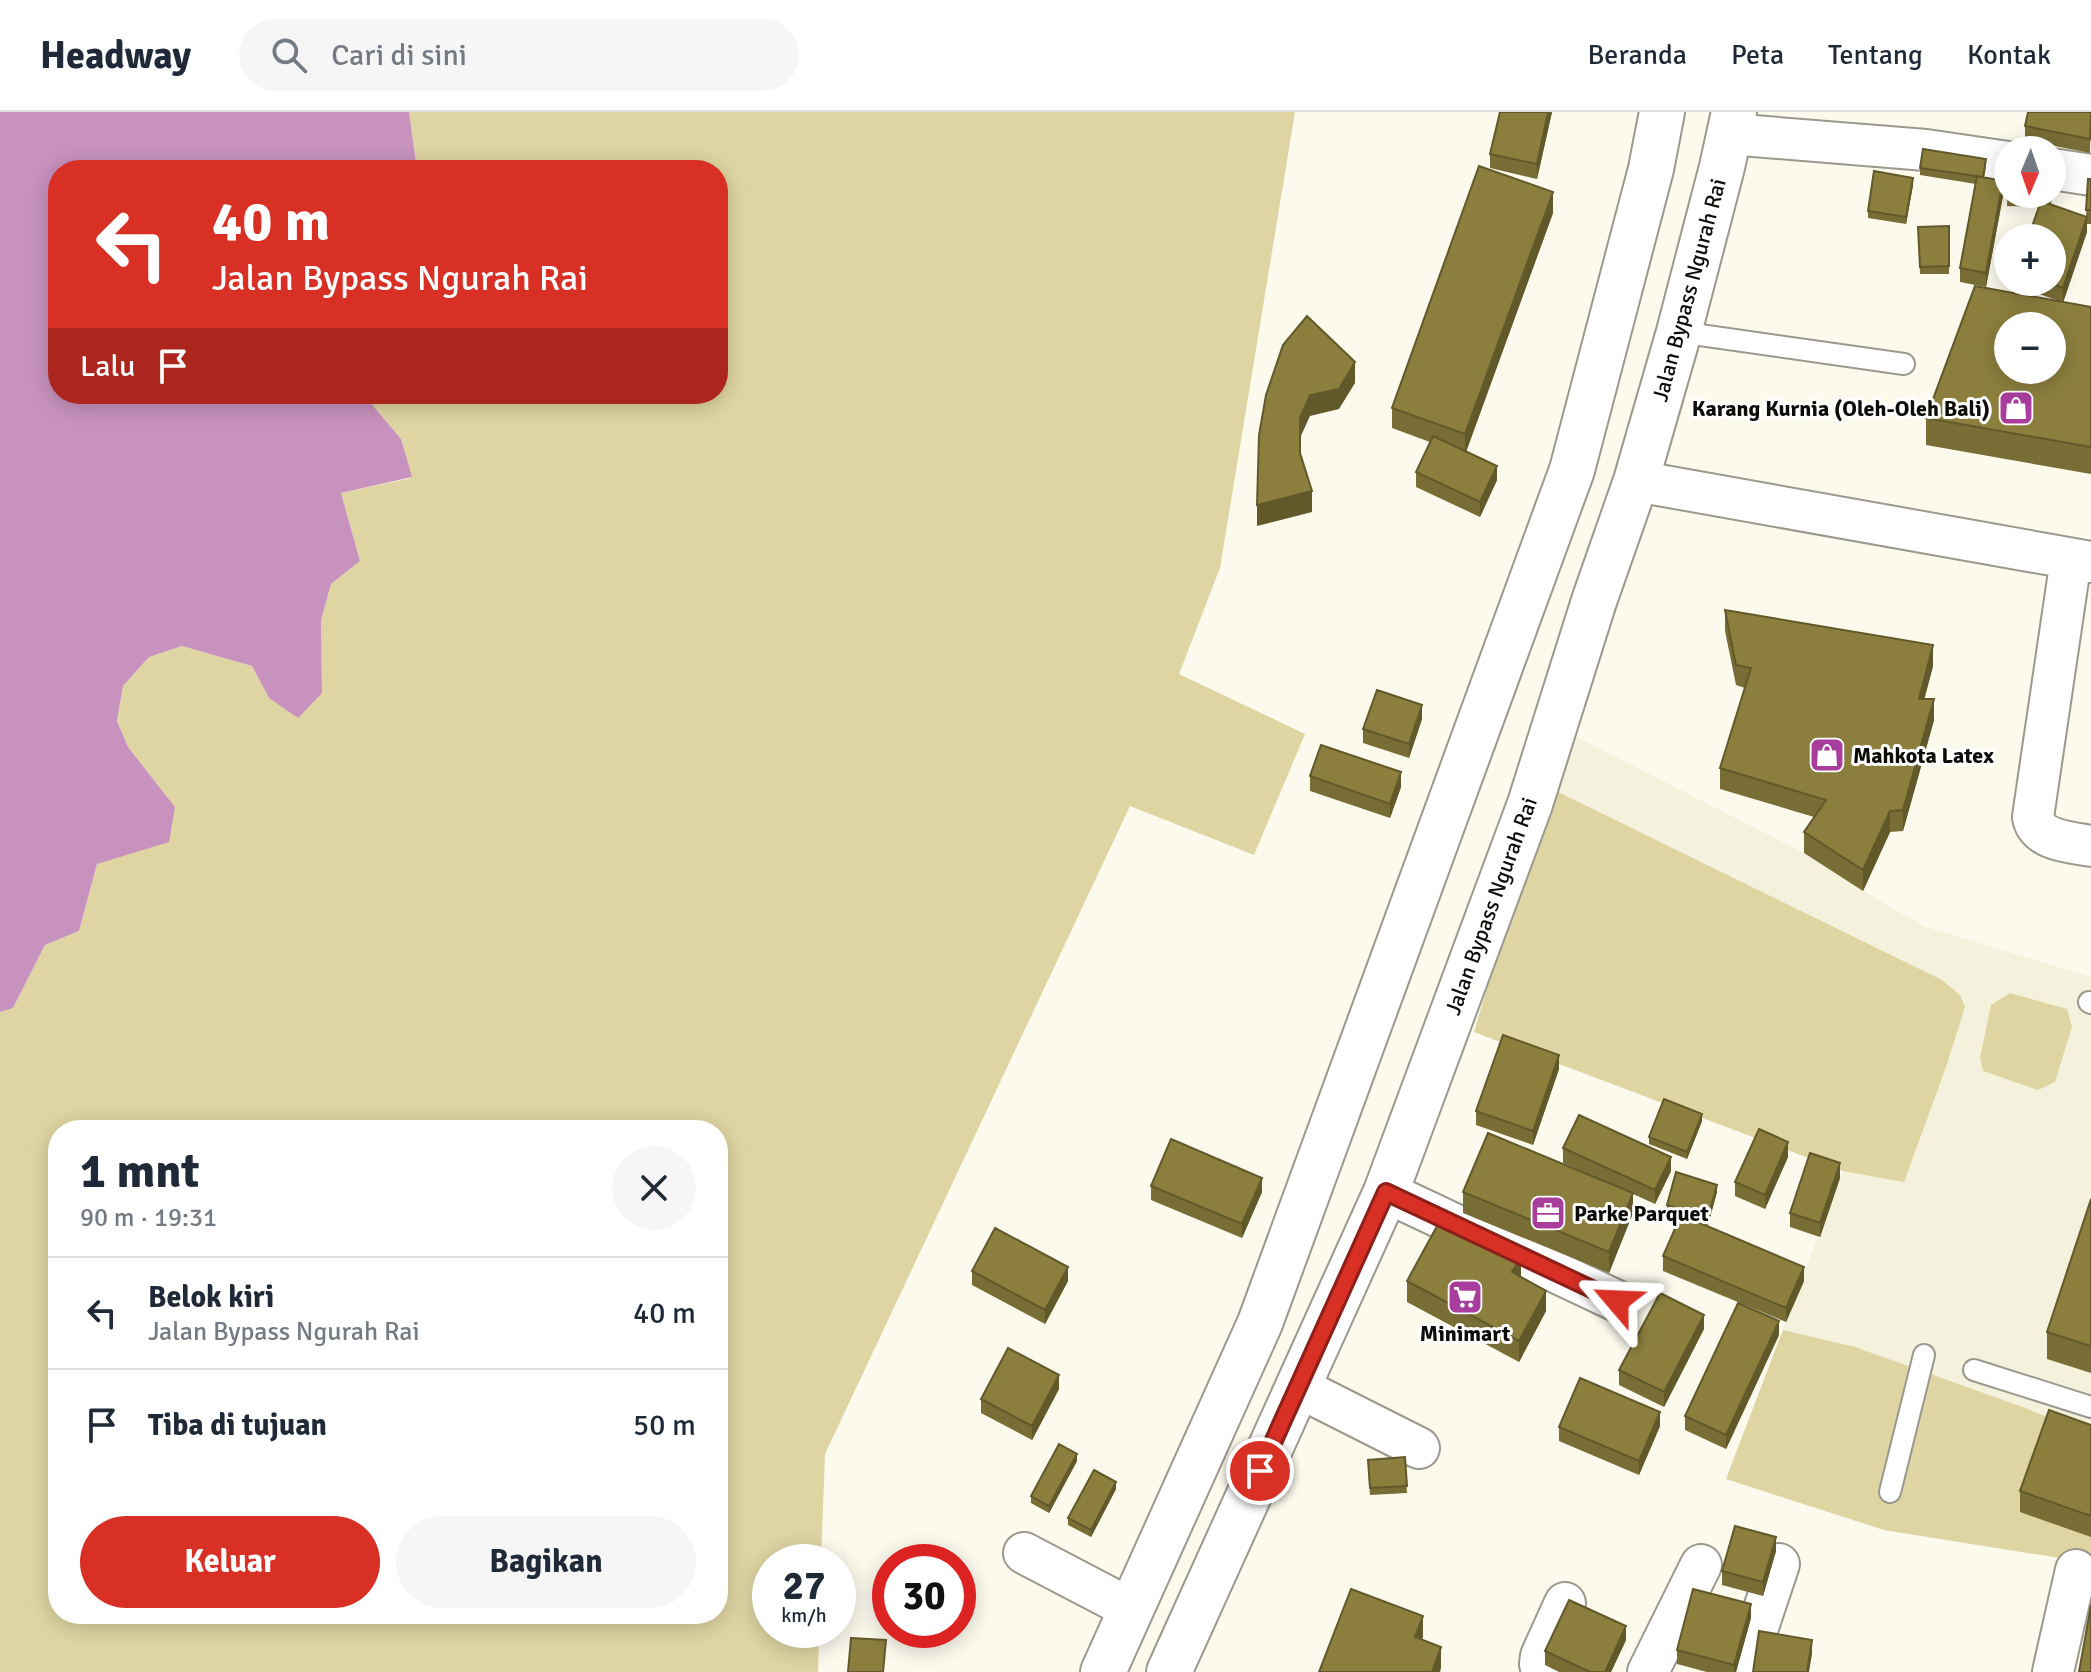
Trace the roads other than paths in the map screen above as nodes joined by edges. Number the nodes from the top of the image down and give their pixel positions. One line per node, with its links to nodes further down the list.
1 (1662, 112): 24 (highway)
2 (1732, 123): 3 (street); 6 (highway, Jalan Bypass Ngurah Rai)
3 (1994, 160)
4 (2066, 171): 5 (street)
5 (2091, 175)
6 (1679, 332): 7 (lane); 8 (highway, Jalan Bypass Ngurah Rai)
7 (1904, 364)
8 (1636, 481): 9 (street); 11 (highway, Jalan Bypass Ngurah Rai)
9 (2081, 561): 10 (street)
10 (2091, 846)
11 (1386, 1192): 12 (street); 15 (highway, Jalan Bypass Ngurah Rai)
12 (1617, 1301)
13 (1924, 1355): 18 (lane)
14 (1974, 1370): 16 (lane)
15 (1298, 1387): 17 (street); 25 (highway, Jalan Bypass Ngurah Rai)
16 (2091, 1407)
17 (1419, 1448)
18 (1890, 1492)
19 (1024, 1553): 24 (street)
20 (1779, 1564): 29 (street)
21 (1701, 1565): 28 (street)
22 (2076, 1570): 30 (street)
23 (1565, 1603): 27 (street)
24 (1131, 1609): 26 (highway)
25 (1174, 1670)
26 (1103, 1672)
27 (1542, 1672)
28 (1648, 1672)
29 (1743, 1672)
30 (2053, 1672)

